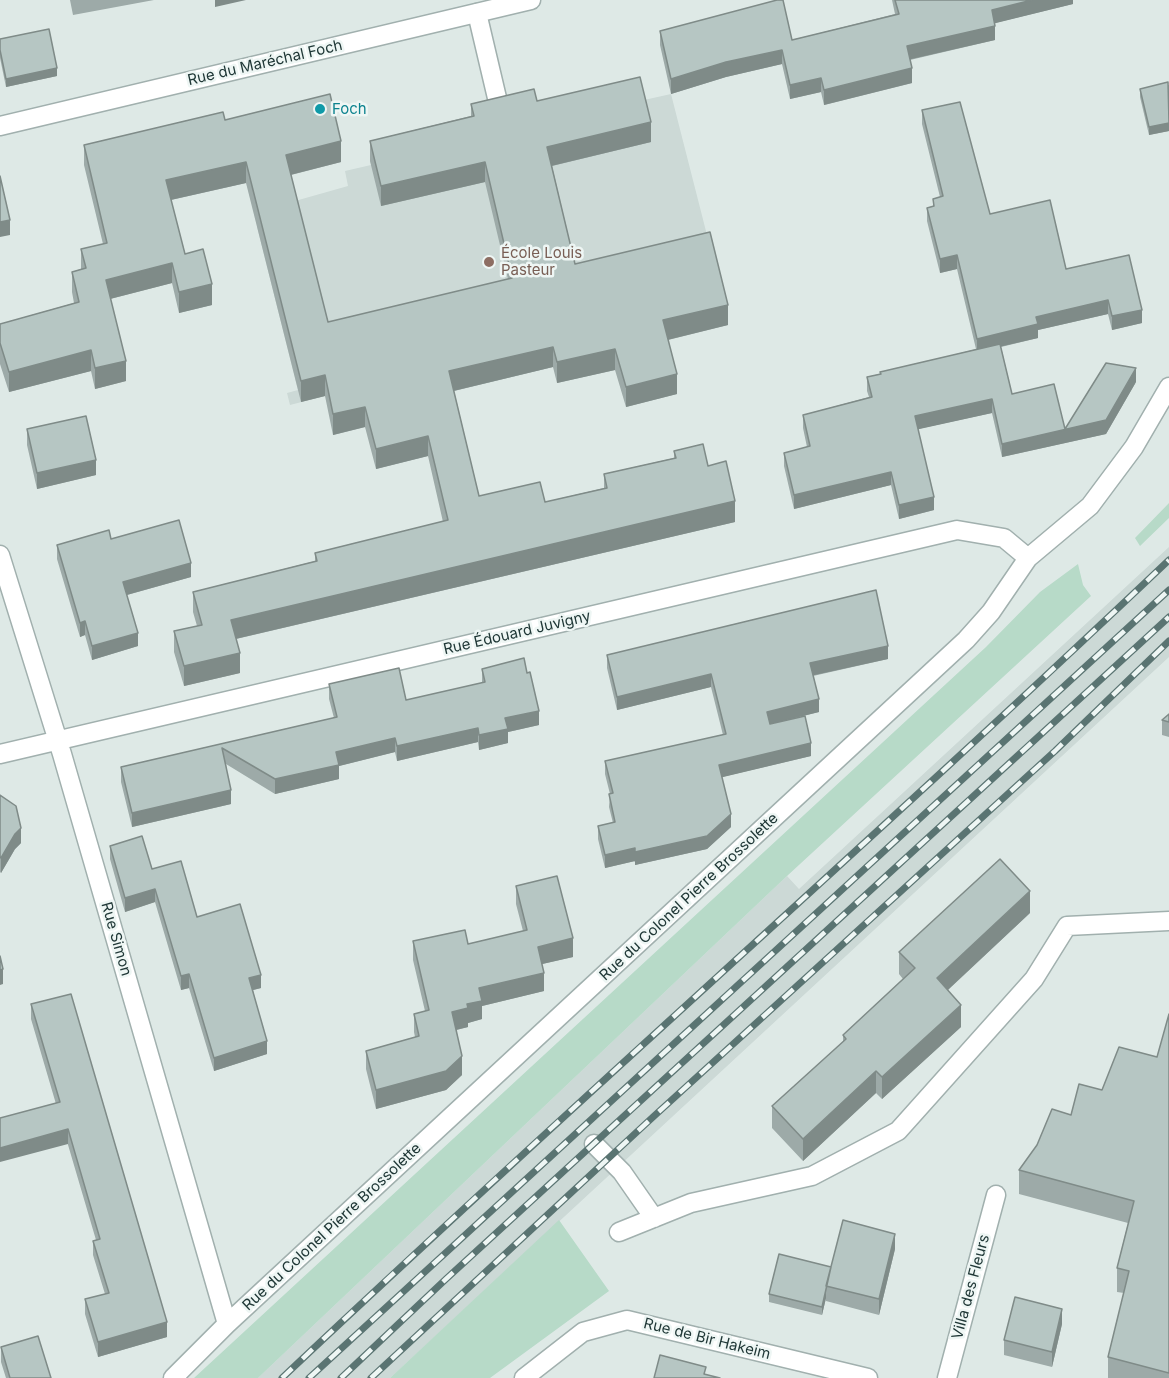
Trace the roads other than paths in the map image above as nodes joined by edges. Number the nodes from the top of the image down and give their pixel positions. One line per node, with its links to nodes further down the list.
1 (531, 0): 2 (street, Rue du Maréchal Foch)
2 (477, 13): 3 (street); 4 (street, Rue du Maréchal Foch)
3 (497, 98)
4 (0, 126)
5 (1169, 387): 7 (street, Rue du Colonel Pierre Brossolette)
6 (0, 555): 8 (street, Rue Simon)
7 (1028, 558): 8 (street, Rue Édouard Juvigny); 15 (street, Rue du Colonel Pierre Brossolette)
8 (58, 740): 9 (street, Rue Édouard Juvigny); 15 (street, Rue Simon)
9 (0, 754)
10 (1169, 921): 13 (street)
11 (594, 1144): 13 (street)
12 (996, 1195): 19 (street, Villa des Fleurs)
13 (654, 1218): 14 (street)
14 (619, 1232)
15 (227, 1324): 16 (street, Rue du Colonel Pierre Brossolette)
16 (173, 1378)
17 (524, 1378): 18 (street, Rue de Bir Hakeim)
18 (868, 1378)
19 (947, 1378)

